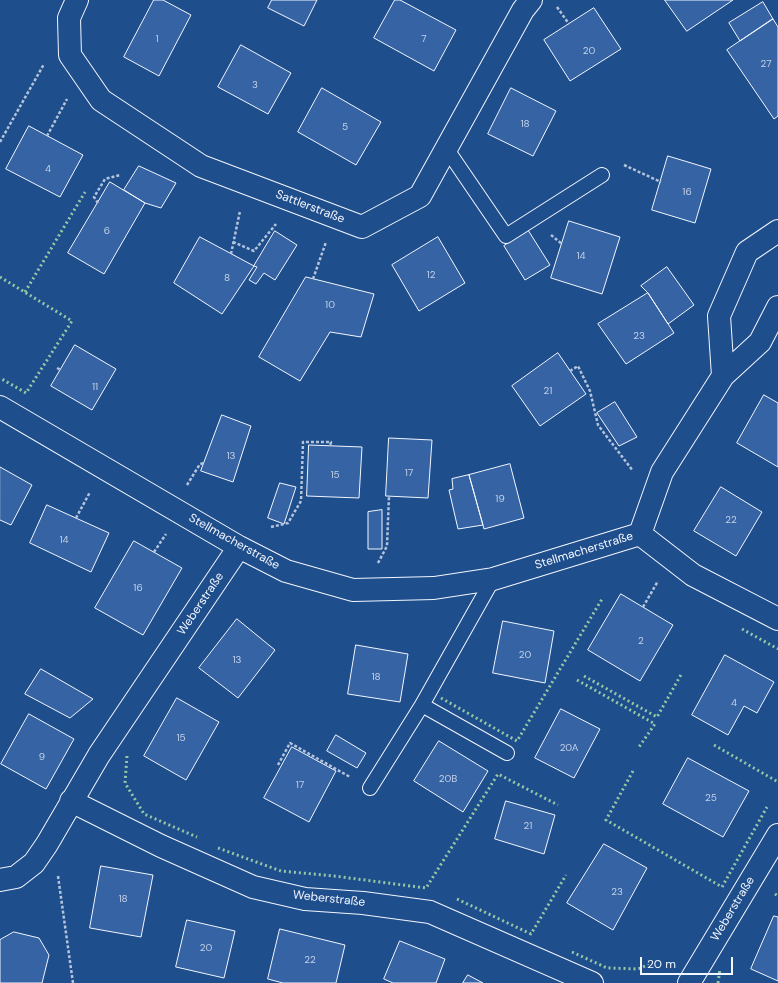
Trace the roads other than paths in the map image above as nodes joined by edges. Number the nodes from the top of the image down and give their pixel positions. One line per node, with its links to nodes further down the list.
1 (77, 0): 3 (street, Sattlerstraße)
2 (531, 0): 3 (street, Sattlerstraße)
3 (446, 148): 4 (lane)
4 (602, 175)
5 (778, 231): 7 (street)
6 (778, 306): 7 (street, Stellmacherstraße)
7 (723, 376): 9 (street, Stellmacherstraße)
8 (0, 407): 10 (street, Stellmacherstraße)
9 (640, 534): 11 (street, Stellmacherstraße); 12 (street)
10 (239, 547): 11 (street, Stellmacherstraße); 16 (street, Weberstraße)
11 (493, 579): 13 (lane)
12 (778, 619)
13 (422, 705): 14 (lane); 15 (lane)
14 (507, 753)
15 (370, 788)
16 (71, 801): 18 (street, Weberstraße); 19 (street, Weberstraße)
17 (778, 835): 20 (street, Weberstraße)
18 (0, 880)
19 (592, 983)
20 (689, 983)

